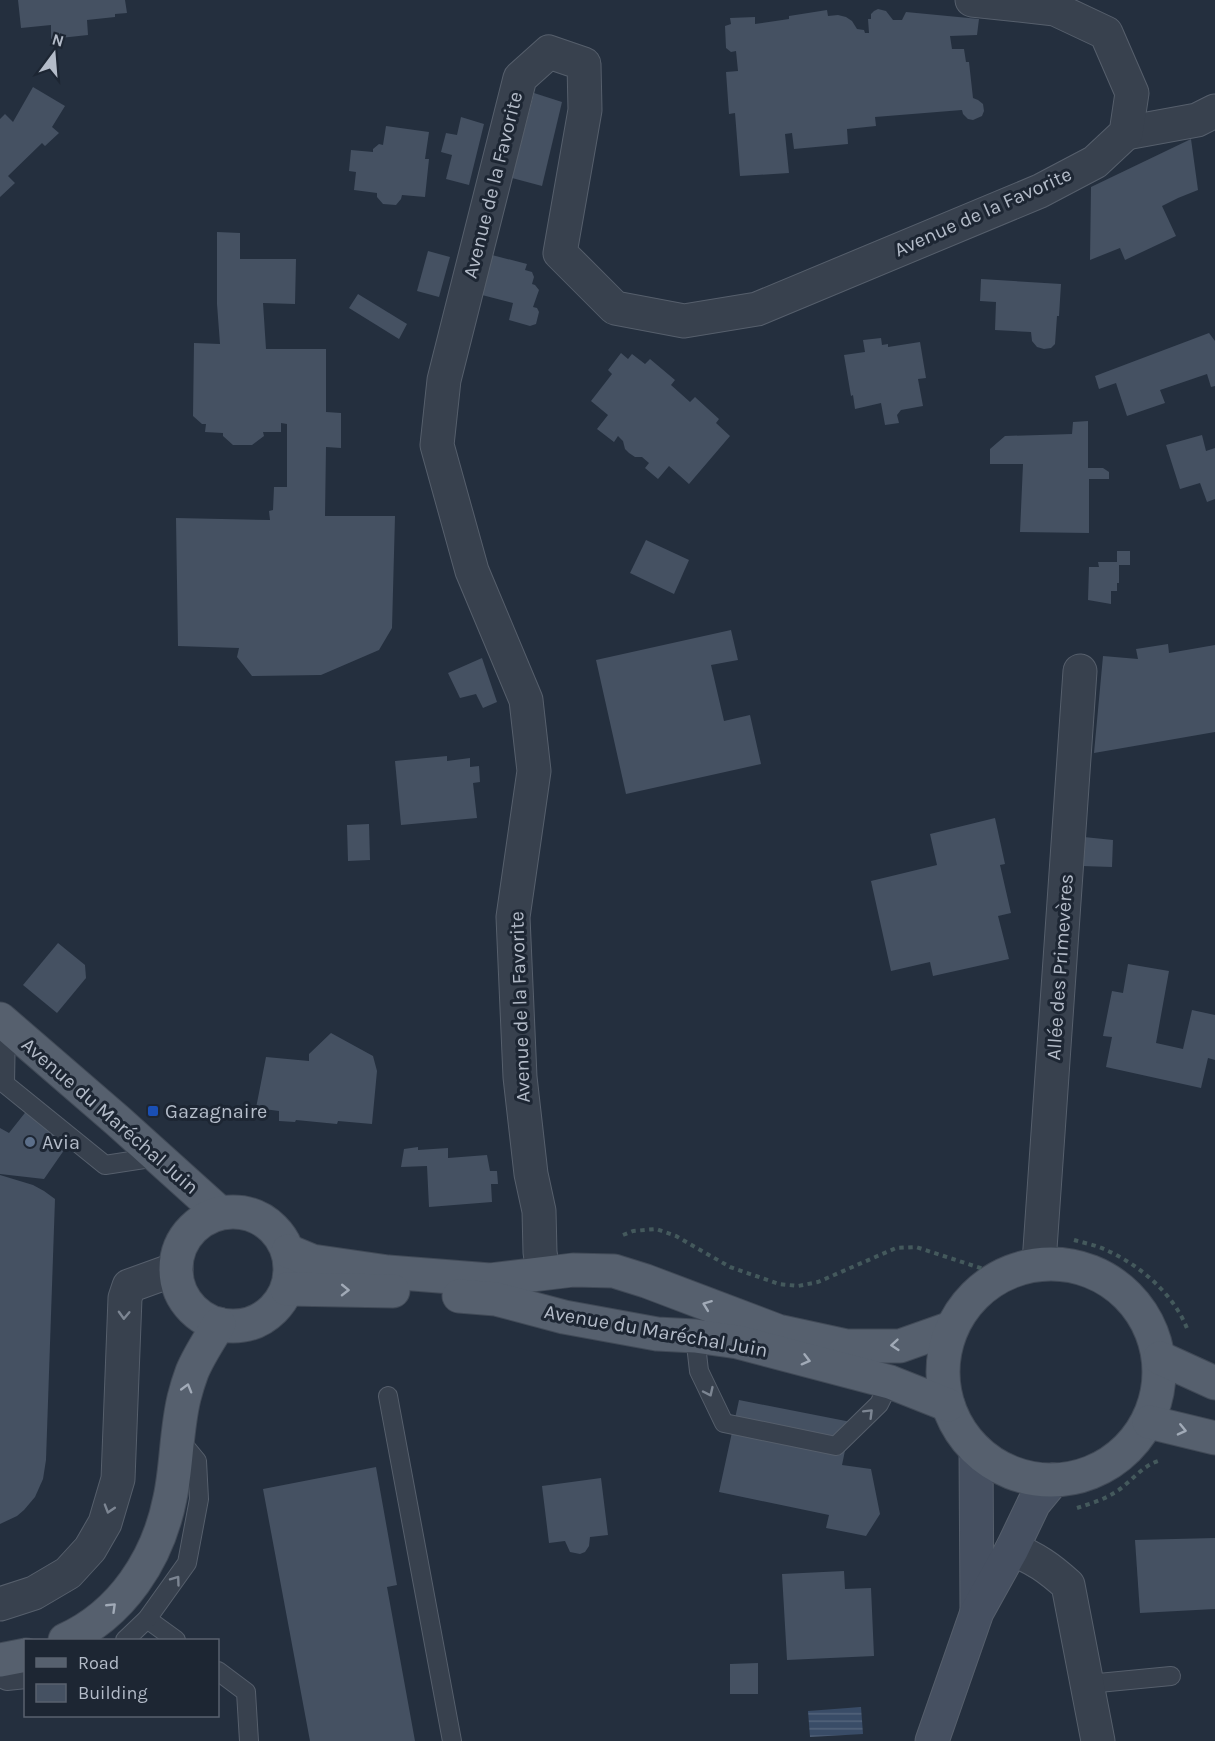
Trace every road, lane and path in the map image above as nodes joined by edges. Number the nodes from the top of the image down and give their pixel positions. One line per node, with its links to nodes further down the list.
1 (972, 0): 3 (street)
2 (1215, 111): 3 (street)
3 (1126, 133): 12 (street, Avenue de la Favorite)
4 (1080, 671): 9 (street, Allée des Primevères)
5 (3, 1022): 6 (main road, Avenue du Maréchal Juin); 6 (lane)
6 (157, 1156): 7 (main road, Avenue du Maréchal Juin)
7 (220, 1213): 10 (main road); 11 (main road)
8 (622, 1235): 13 (path)
9 (1041, 1248): 13 (main road); 18 (path); 19 (main road)
10 (288, 1251): 12 (main road, Avenue du Maréchal Juin); 14 (main road)
11 (176, 1269): 15 (main road); 32 (street, one-way to 32)
12 (543, 1273): 16 (main road, Avenue du Maréchal Juin, one-way to 12)
13 (1002, 1275): 16 (main road)
14 (287, 1289): 15 (main road); 17 (main road, Avenue du Maréchal Juin, one-way to 17)
15 (219, 1324): 25 (main road, one-way to 15)
16 (951, 1328): 23 (main road)
17 (695, 1336): 20 (main road, Avenue du Maréchal Juin, one-way to 20); 20 (lane, one-way to 20)
18 (1190, 1338)
19 (1160, 1358): 21 (main road); 24 (main road)
20 (890, 1382): 23 (main road, Avenue du Maréchal Juin)
21 (1215, 1383)
22 (388, 1396): 46 (lane)
23 (948, 1405): 27 (main road)
24 (1149, 1422): 26 (main road, one-way to 26); 29 (main road)
25 (178, 1438): 34 (lane, one-way to 25); 35 (main road, one-way to 25)
26 (1215, 1438)
27 (976, 1450): 29 (main road); 33 (street)
28 (1155, 1462): 30 (path)
29 (1053, 1480): 31 (street)
30 (1074, 1509)
31 (1012, 1549): 33 (street); 44 (street)
32 (0, 1604)
33 (977, 1612): 47 (street)
34 (147, 1619): 36 (lane); 37 (lane)
35 (69, 1639)
36 (127, 1639)
37 (173, 1639)
38 (24, 1655): 39 (main road)
39 (0, 1660)
40 (219, 1672): 45 (lane)
41 (1171, 1676): 44 (lane)
42 (0, 1678): 43 (lane)
43 (24, 1679)
44 (1088, 1684): 48 (street)
45 (249, 1741)
46 (453, 1741)
47 (932, 1741)
48 (1098, 1741)

